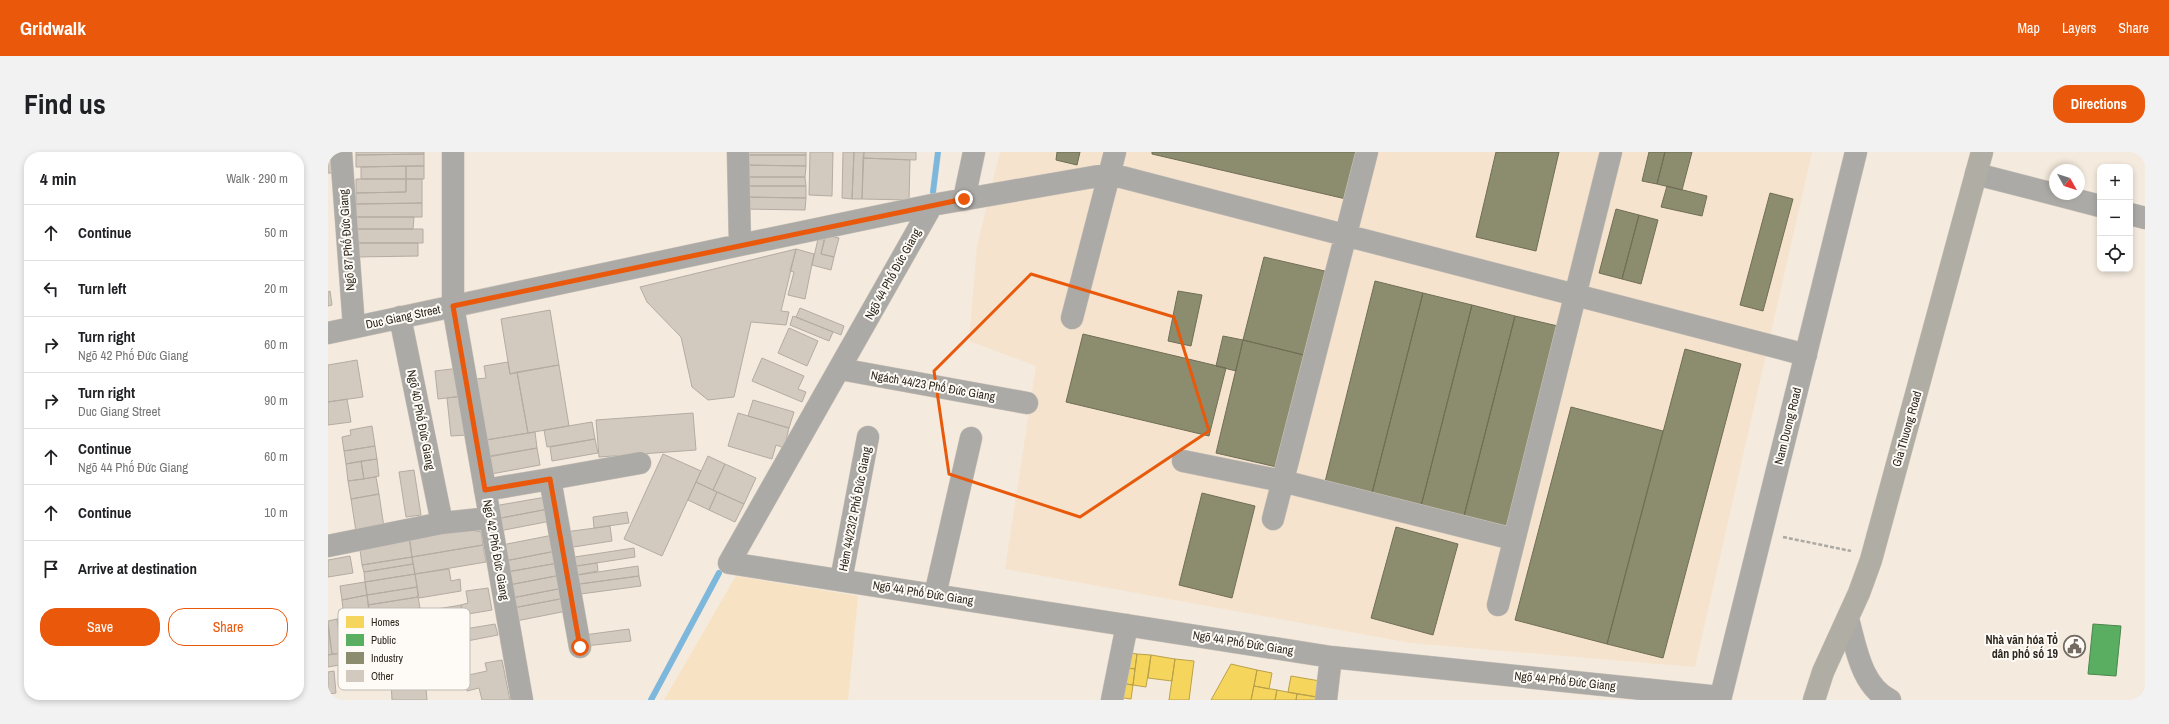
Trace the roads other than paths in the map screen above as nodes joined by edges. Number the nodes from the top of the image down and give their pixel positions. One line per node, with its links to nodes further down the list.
1 (341, 152): 23 (street, Ngõ 87 Phố Đức Giang)
2 (453, 152): 20 (street, Ngõ 42 Phố Đức Giang)
3 (738, 152): 18 (street)
4 (974, 152): 12 (street)
5 (1115, 152): 10 (street)
6 (1367, 152): 17 (street)
7 (1611, 152): 19 (street)
8 (1856, 152): 25 (street, Nam Duong Road)
9 (1982, 152): 11 (main road, Gia Thuong Road)
10 (1110, 174): 12 (street); 17 (street); 22 (street)
11 (1976, 174): 14 (street); 43 (main road, Gia Thuong Road)
12 (964, 199): 13 (street)
13 (932, 205): 18 (street, Ngõ 44 Phố Đức Giang); 26 (street, Ngõ 44 Phố Đức Giang)
14 (2097, 205)
15 (2133, 215): 16 (street)
16 (2145, 218)
17 (1345, 236): 19 (street); 33 (street)
18 (740, 245): 20 (street, Duc Giang Street)
19 (1574, 294): 25 (street); 38 (street)
20 (453, 306): 21 (street, Duc Giang Street); 34 (street, Ngõ 42 Phố Đức Giang)
21 (400, 317): 23 (street, Duc Giang Street); 37 (street, Ngõ 40 Phố Đức Giang)
22 (1072, 318)
23 (354, 327): 24 (street, Duc Giang Street)
24 (328, 333)
25 (1806, 355): 47 (street, Nam Duong Road)
26 (840, 369): 27 (street, Ngách 44/23 Phố Đức Giang); 40 (street, Ngõ 44 Phố Đức Giang)
27 (1027, 403)
28 (868, 437): 40 (street, Hẻm 44/23/2 Phố Đức Giang)
29 (971, 438): 41 (street)
30 (1183, 461): 33 (street)
31 (640, 463): 32 (street)
32 (550, 479): 34 (street); 45 (street)
33 (1282, 481): 36 (street); 38 (street)
34 (485, 490): 35 (street, Ngõ 42 Phố Đức Giang)
35 (490, 518): 37 (street); 48 (street, Ngõ 42 Phố Đức Giang)
36 (1273, 519)
37 (442, 524): 39 (street)
38 (1513, 540): 42 (street)
39 (328, 546)
40 (841, 580): 41 (street, Ngõ 44 Phố Đức Giang)
41 (935, 595): 44 (street, Ngõ 44 Phố Đức Giang)
42 (1498, 605)
43 (1848, 619): 51 (main road, Gia Thuong Road); 52 (street)
44 (1127, 625): 46 (street, Ngõ 44 Phố Đức Giang); 49 (street)
45 (580, 647)
46 (1332, 657): 47 (street, Ngõ 44 Phố Đức Giang); 50 (street)
47 (1720, 699)
48 (522, 700)
49 (1112, 700)
50 (1326, 700)
51 (1814, 700)
52 (1890, 700)

